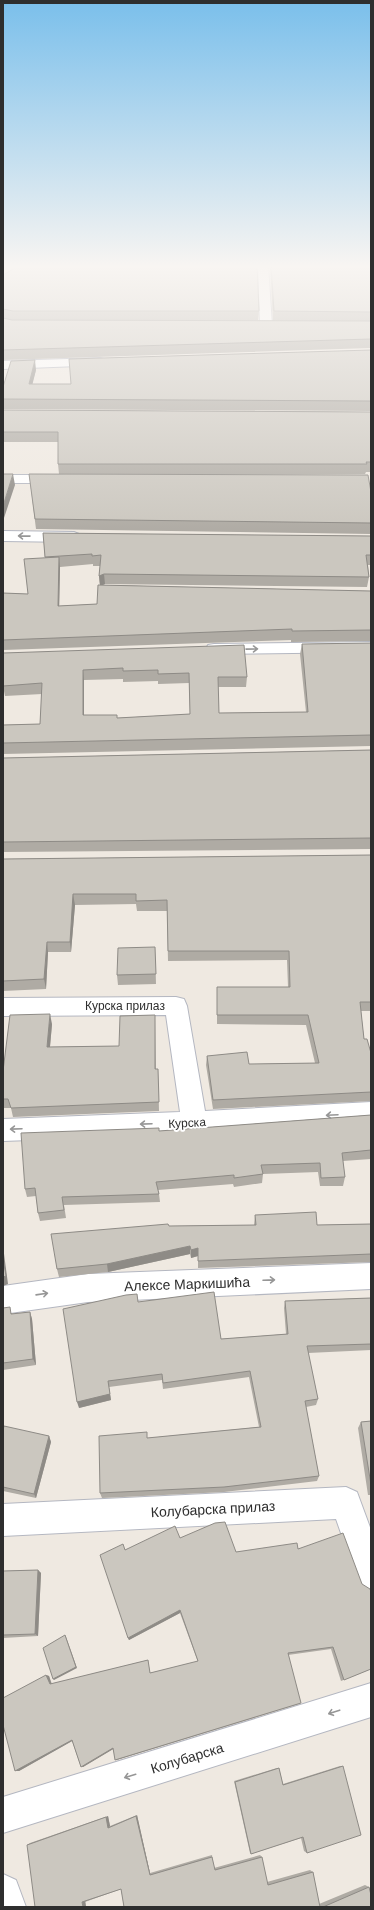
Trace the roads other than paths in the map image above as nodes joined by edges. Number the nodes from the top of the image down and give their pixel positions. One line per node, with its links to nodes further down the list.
1 (113, 361): 2 (street)
2 (3, 365)
3 (3, 479): 4 (street)
4 (74, 479)
5 (3, 536): 6 (street, one-way to 5)
6 (89, 537)
7 (371, 647): 8 (street, one-way to 7)
8 (195, 650)
9 (3, 1007): 11 (street, Курска прилаз)
10 (371, 1113): 11 (street, Курска, one-way to 11)
11 (194, 1123): 12 (street, Курска, one-way to 12)
12 (3, 1130)
13 (371, 1276): 14 (street, Алексе Маркишића, one-way to 13)
14 (3, 1300)
15 (3, 1520): 16 (street, Колубарска прилаз)
16 (371, 1576)
17 (371, 1700): 18 (street, Колубарска, one-way to 18)
18 (3, 1815)
19 (3, 1892): 20 (street)
20 (7, 1907)

